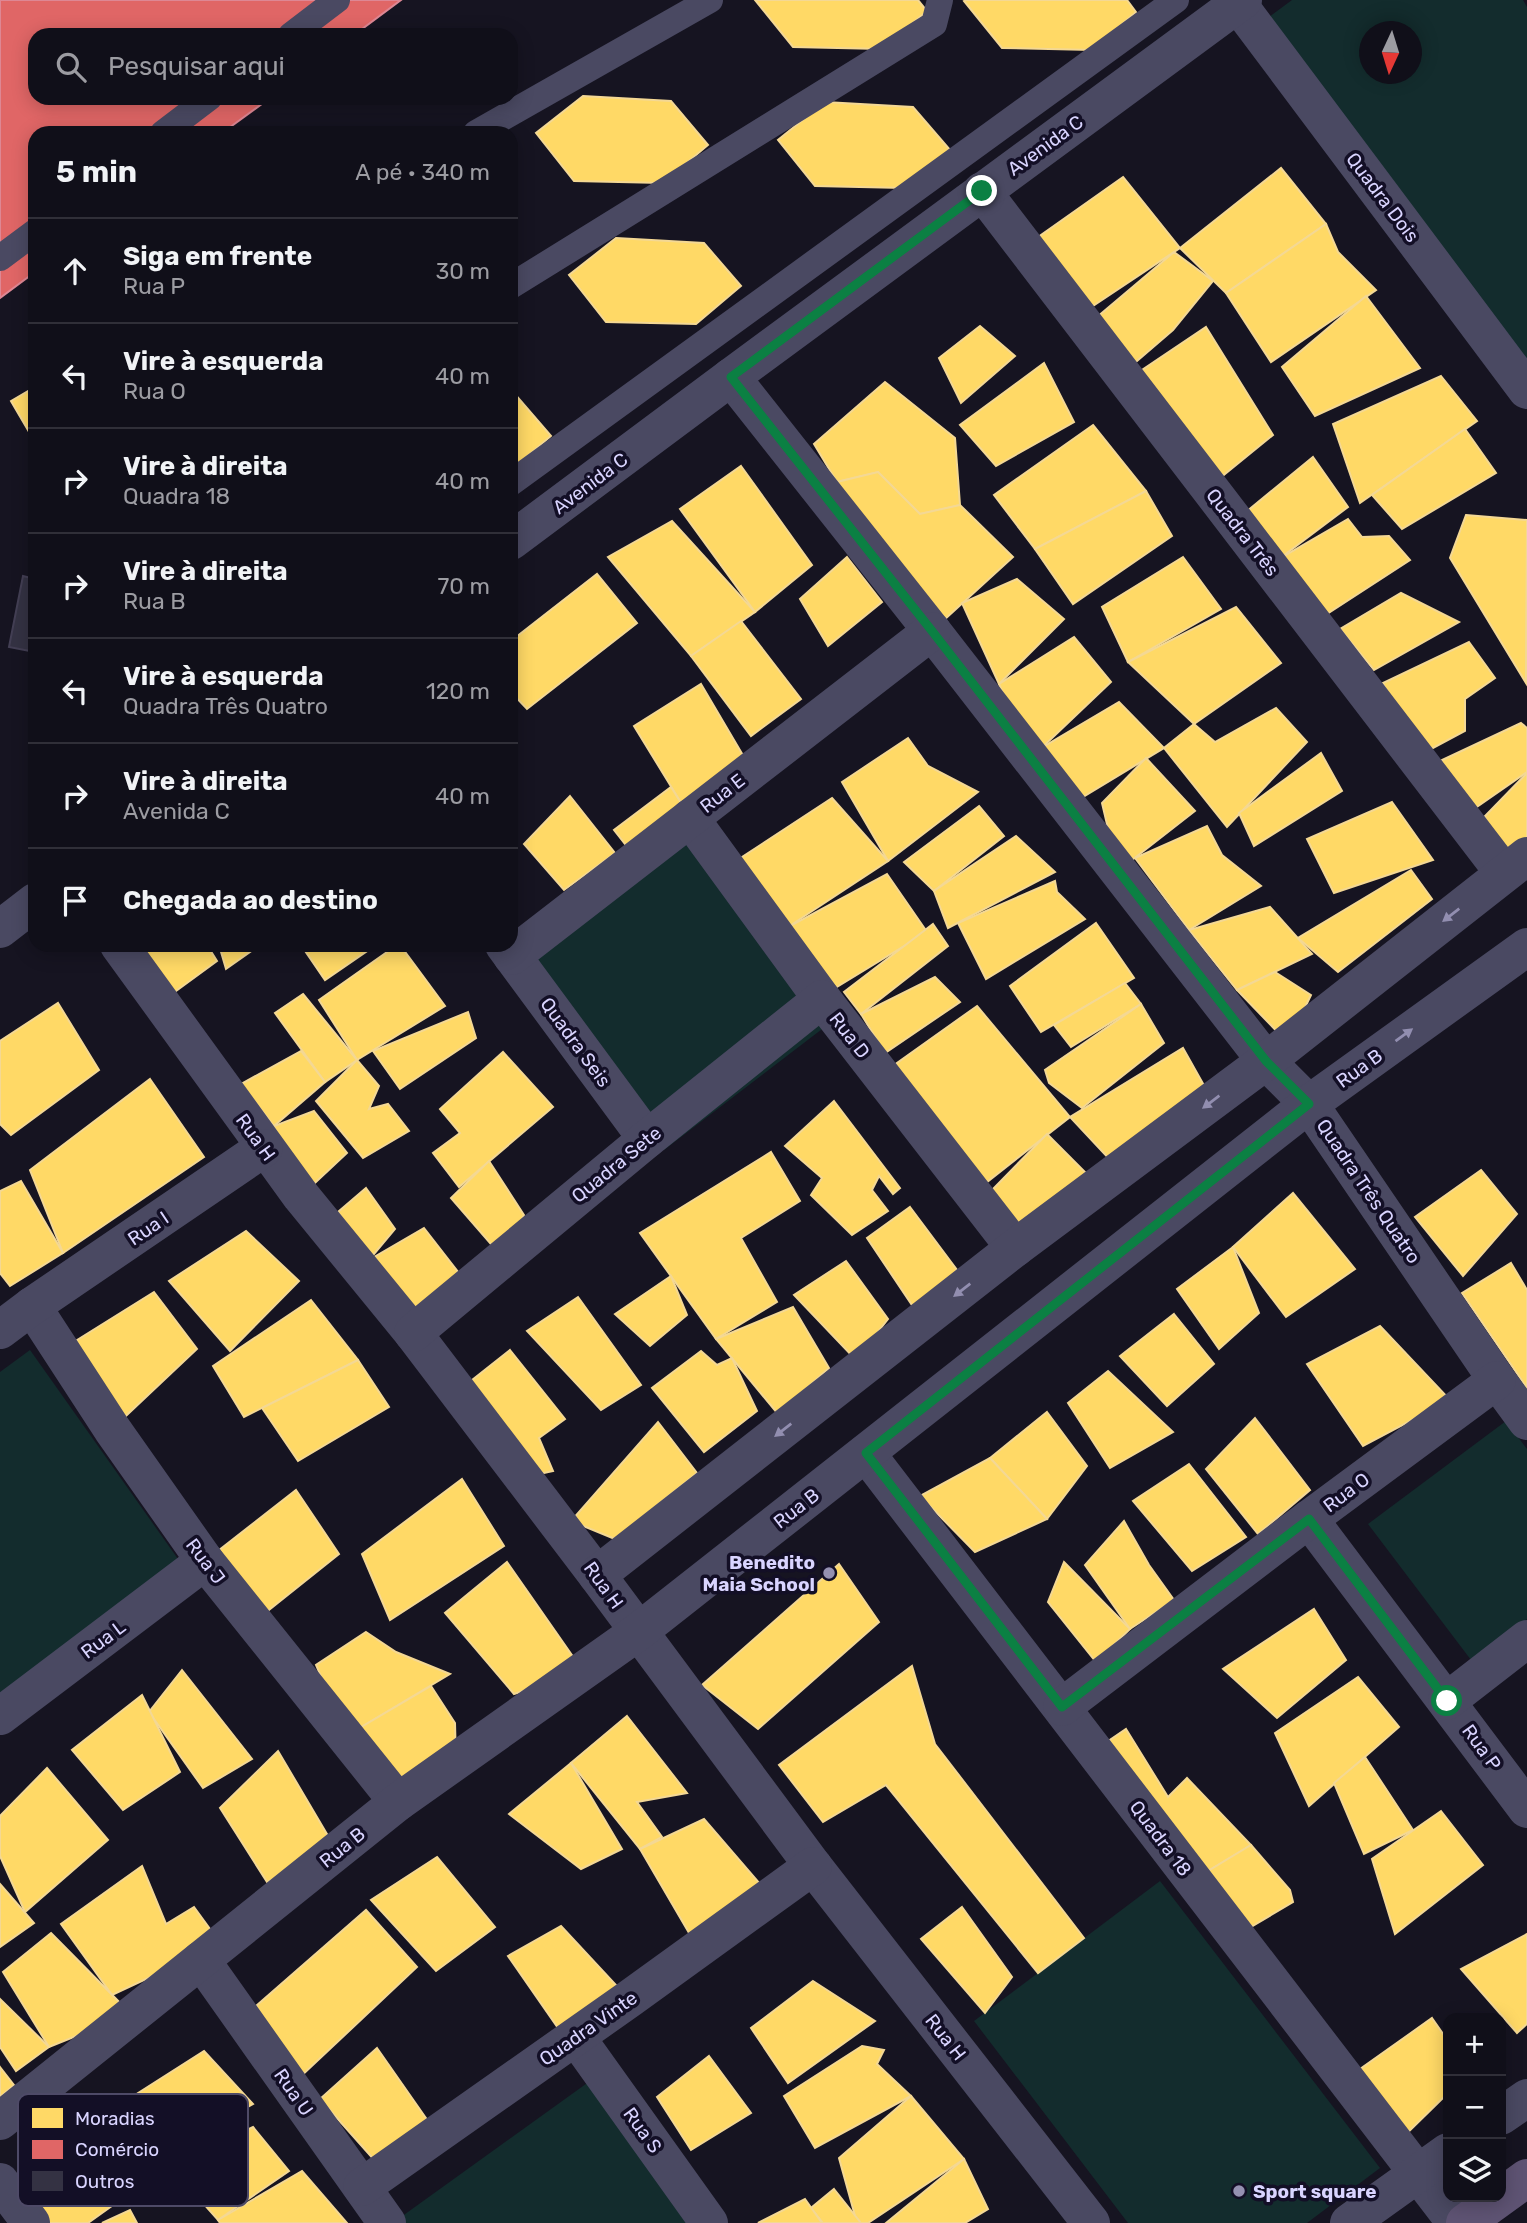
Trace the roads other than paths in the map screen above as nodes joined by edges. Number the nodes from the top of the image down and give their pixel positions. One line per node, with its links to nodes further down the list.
1 (337, 0): 6 (lane)
2 (710, 0): 9 (lane)
3 (940, 0): 13 (lane)
4 (1176, 0): 16 (lane)
5 (1241, 2): 10 (street, Avenida C); 15 (street, Quadra Dois)
6 (300, 28)
7 (200, 105): 8 (lane)
8 (172, 126)
9 (488, 126)
10 (982, 191): 14 (street, Avenida C); 20 (street, Quadra Três)
11 (28, 237): 12 (lane)
12 (0, 258)
13 (518, 282)
14 (731, 377): 17 (street, Avenida C); 18 (street, Quadra Três Quatro)
15 (1527, 390)
16 (518, 478)
17 (518, 536)
18 (932, 631): 19 (street, Rua E); 28 (street, Quadra Três Quatro)
19 (690, 818): 23 (street, Rua E); 27 (street, Rua D)
20 (1516, 864): 28 (street, one-way to 28)
21 (28, 907): 22 (street)
22 (0, 929)
23 (518, 943)
24 (1527, 947): 29 (street, Rua B, one-way to 24)
25 (124, 952): 31 (street, Rua H)
26 (509, 952): 30 (street, Quadra Seis)
27 (822, 999): 30 (street, Quadra Sete); 32 (street, Rua D)
28 (1266, 1061): 29 (street, Quadra Três Quatro); 32 (street, one-way to 32)
29 (1309, 1104): 36 (street, Quadra Três Quatro); 38 (street, Rua B)
30 (648, 1139): 35 (street, Quadra Sete)
31 (264, 1148): 33 (street, Rua I); 35 (street, Rua H)
32 (1016, 1248): 41 (street, one-way to 41)
33 (32, 1306): 34 (street, Rua I); 40 (street, Rua J)
34 (0, 1330)
35 (413, 1333): 41 (street, Rua H)
36 (1497, 1380): 37 (street, Quadra Três Quatro); 39 (street, Rua O)
37 (1527, 1421)
38 (866, 1453): 42 (street, Rua B); 45 (street, Quadra 18)
39 (1309, 1519): 44 (street, Rua P); 45 (street, Rua O)
40 (205, 1561): 46 (street, Rua L); 47 (street, Rua J)
41 (597, 1575): 42 (street, Rua H)
42 (638, 1632): 47 (street, Rua B); 49 (street, Rua H)
43 (1527, 1639): 44 (street)
44 (1447, 1701): 48 (street, Rua P)
45 (1062, 1707): 57 (street, Quadra 18)
46 (1, 1714)
47 (398, 1802): 50 (street, Rua B)
48 (1527, 1808)
49 (813, 1866): 51 (street, Quadra Vinte); 66 (street, Rua H)
50 (201, 1960): 52 (street, Rua B); 60 (street, Rua U)
51 (576, 2037): 60 (street, Quadra Vinte); 65 (street, Rua S)
52 (34, 2094)
53 (1527, 2098): 55 (street)
54 (18, 2107): 56 (street, Rua B)
55 (1506, 2113)
56 (0, 2121)
57 (1433, 2163): 67 (street); 68 (street, Quadra 18)
58 (1527, 2178): 69 (main road)
59 (0, 2182): 62 (street)
60 (362, 2187): 64 (street, Rua U)
61 (18, 2206): 63 (street)
62 (18, 2206)
63 (31, 2223)
64 (387, 2223)
65 (709, 2223)
66 (1091, 2223)
67 (1349, 2223)
68 (1456, 2223)
69 (1465, 2223)

